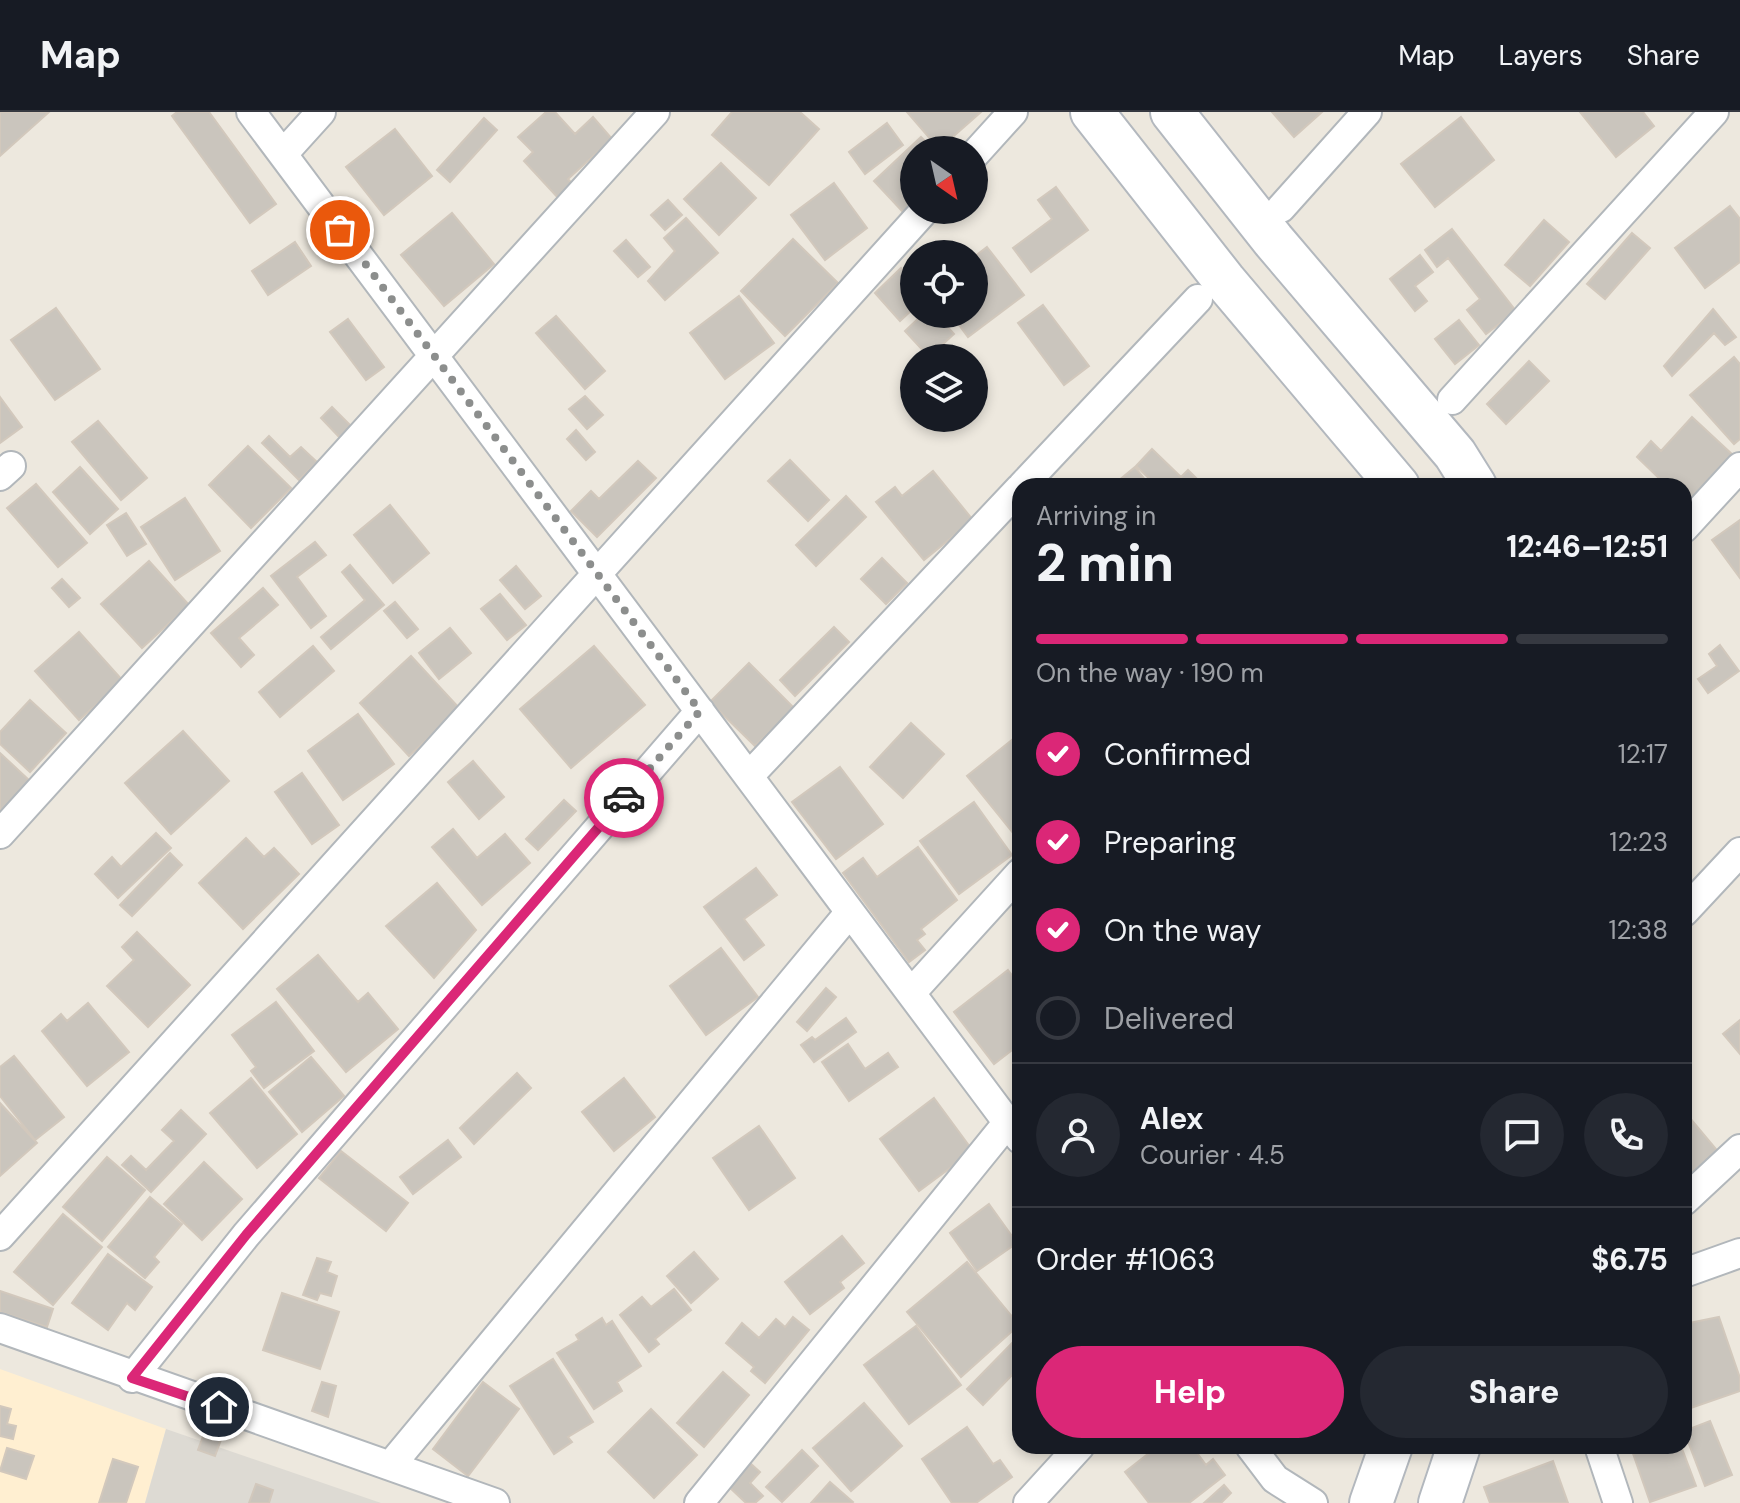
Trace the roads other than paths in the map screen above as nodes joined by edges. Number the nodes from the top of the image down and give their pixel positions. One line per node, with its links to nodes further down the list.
1 (251, 112): 10 (street)
2 (321, 112): 10 (street)
3 (655, 112): 14 (street)
4 (1013, 112): 9 (street)
5 (1092, 112): 18 (main road)
6 (1172, 112): 19 (main road)
7 (1367, 112): 11 (street)
8 (1714, 112): 15 (street)
9 (988, 140)
10 (283, 154): 14 (street)
11 (1281, 208)
12 (912, 224): 22 (street)
13 (1198, 299): 17 (street)
14 (435, 357): 22 (street); 25 (street)
15 (1452, 400)
16 (1740, 467): 21 (street)
17 (1029, 478)
18 (1391, 478)
19 (1470, 478)
20 (1012, 497): 24 (street)
21 (1692, 519)
22 (598, 575): 23 (street); 35 (street)
23 (700, 711): 24 (street); 39 (street)
24 (749, 776): 29 (street)
25 (0, 834)
26 (1740, 852): 28 (street)
27 (1012, 882): 30 (street)
28 (1692, 903)
29 (850, 912): 30 (street); 45 (street)
30 (911, 993): 31 (street)
31 (1012, 1127)
32 (1012, 1132): 47 (street)
33 (1740, 1149): 34 (street)
34 (1692, 1194)
35 (0, 1236)
36 (1740, 1253): 37 (street)
37 (1692, 1270)
38 (0, 1328): 39 (street)
39 (132, 1378): 45 (street)
40 (1073, 1454): 48 (street)
41 (1256, 1454): 49 (street)
42 (1388, 1454): 50 (main road)
43 (1456, 1454): 51 (main road)
44 (1602, 1454): 52 (street)
45 (391, 1465): 46 (street)
46 (495, 1503)
47 (699, 1503)
48 (1028, 1503)
49 (1313, 1503)
50 (1371, 1503)
51 (1440, 1503)
52 (1618, 1503)

